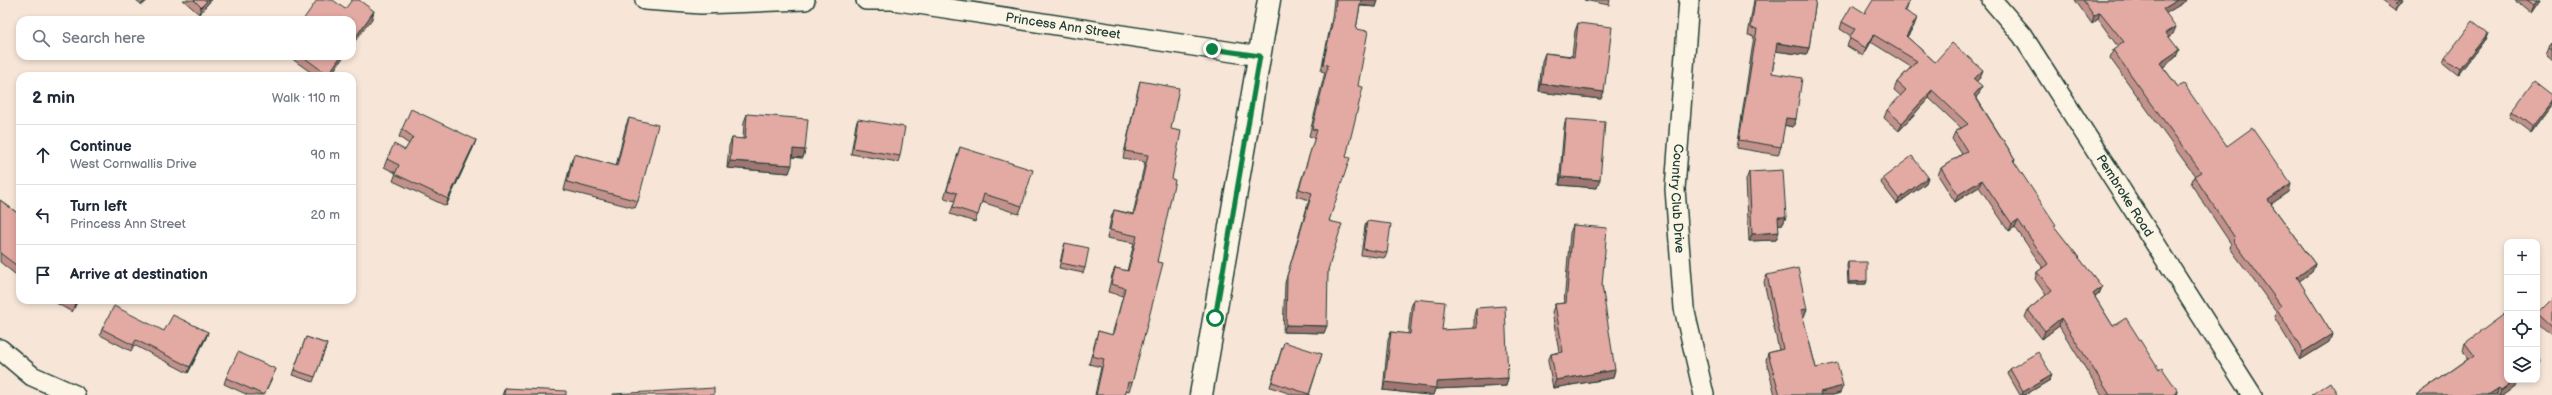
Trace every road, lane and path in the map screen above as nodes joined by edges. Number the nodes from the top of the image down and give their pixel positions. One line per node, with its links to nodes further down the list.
1 (645, 0): 2 (street)
2 (805, 0)
3 (866, 0): 7 (street, Princess Ann Street)
4 (1269, 0): 7 (street)
5 (1688, 0): 11 (street, Country Club Drive)
6 (1992, 0): 12 (street, Pembroke Road)
7 (1260, 56): 10 (street)
8 (0, 349): 9 (street)
9 (76, 395)
10 (1201, 395)
11 (1704, 395)
12 (2252, 395)

